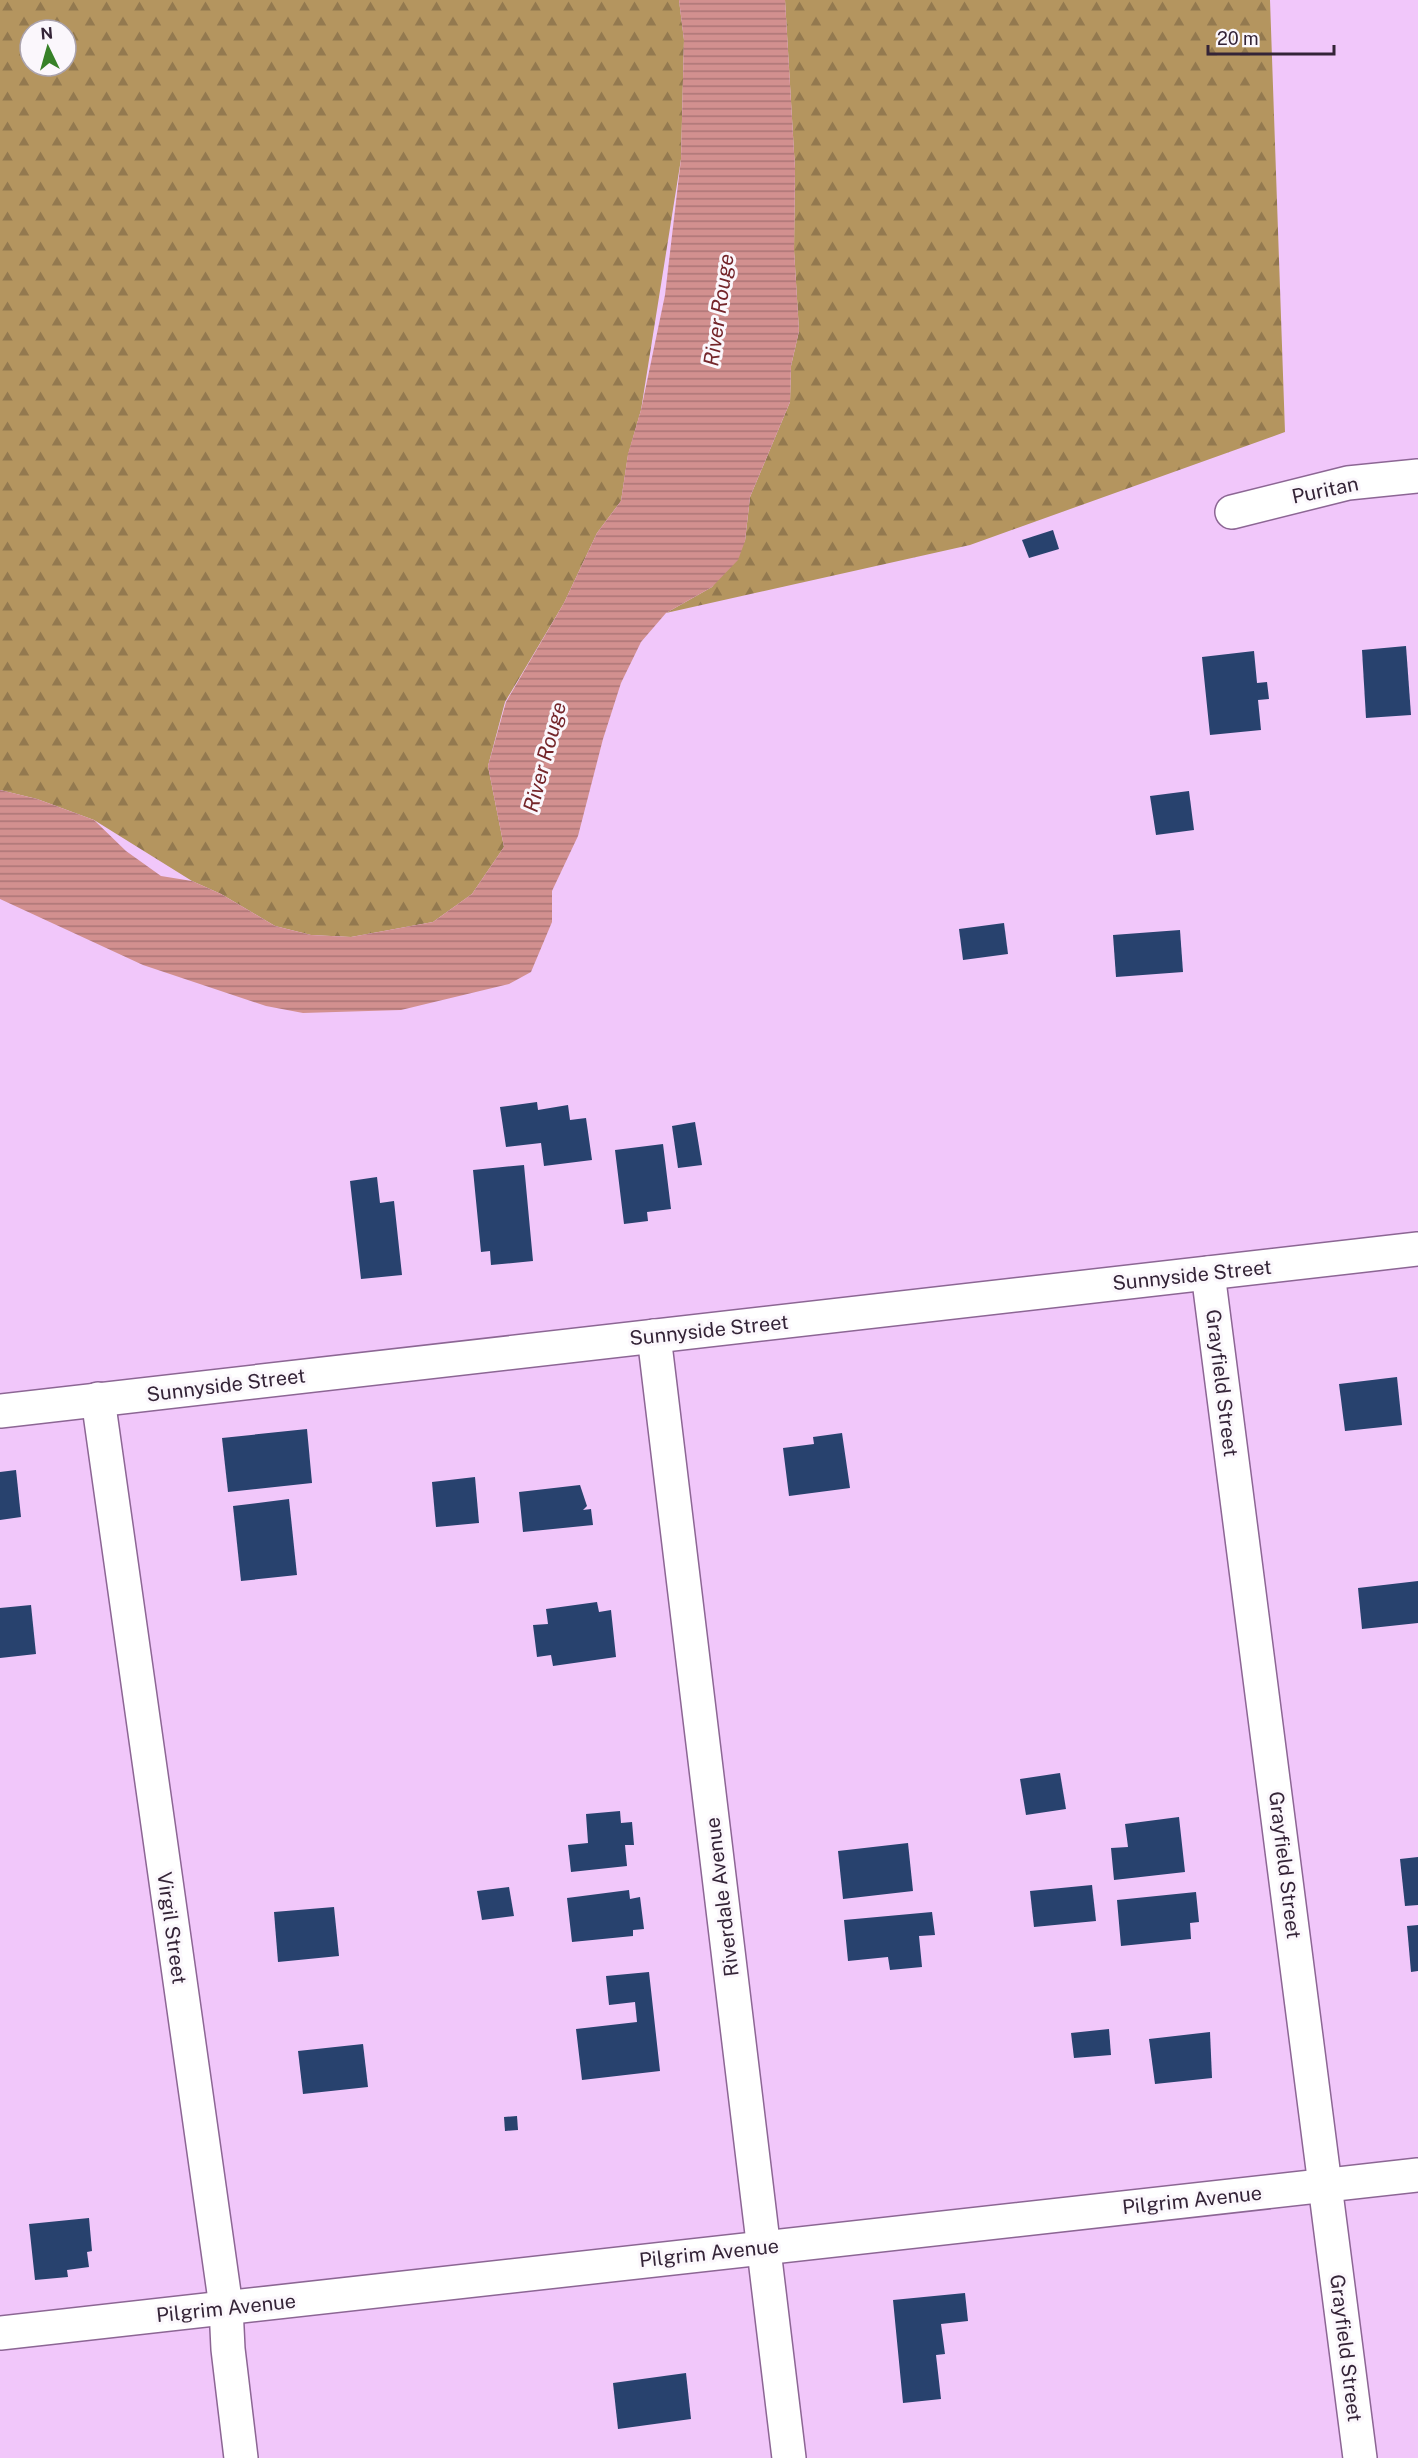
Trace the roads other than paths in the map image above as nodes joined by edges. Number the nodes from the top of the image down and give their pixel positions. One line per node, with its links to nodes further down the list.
1 (1418, 476): 2 (street, Puritan)
2 (1232, 512)
3 (1418, 1249): 4 (street, Sunnyside Street)
4 (1208, 1273): 5 (street, Sunnyside Street); 9 (street, Grayfield Street)
5 (654, 1336): 6 (street, Sunnyside Street); 10 (street, Riverdale Avenue)
6 (98, 1399): 7 (street, Sunnyside Street); 11 (street, Virgil Street)
7 (0, 1411)
8 (1418, 2175): 9 (street, Pilgrim Avenue)
9 (1326, 2185): 10 (street, Pilgrim Avenue); 15 (street, Grayfield Street)
10 (763, 2247): 11 (street, Pilgrim Avenue); 14 (street, Riverdale Avenue)
11 (226, 2307): 12 (street, Pilgrim Avenue); 13 (street, Virgil Street)
12 (0, 2333)
13 (241, 2458)
14 (789, 2458)
15 (1360, 2458)

